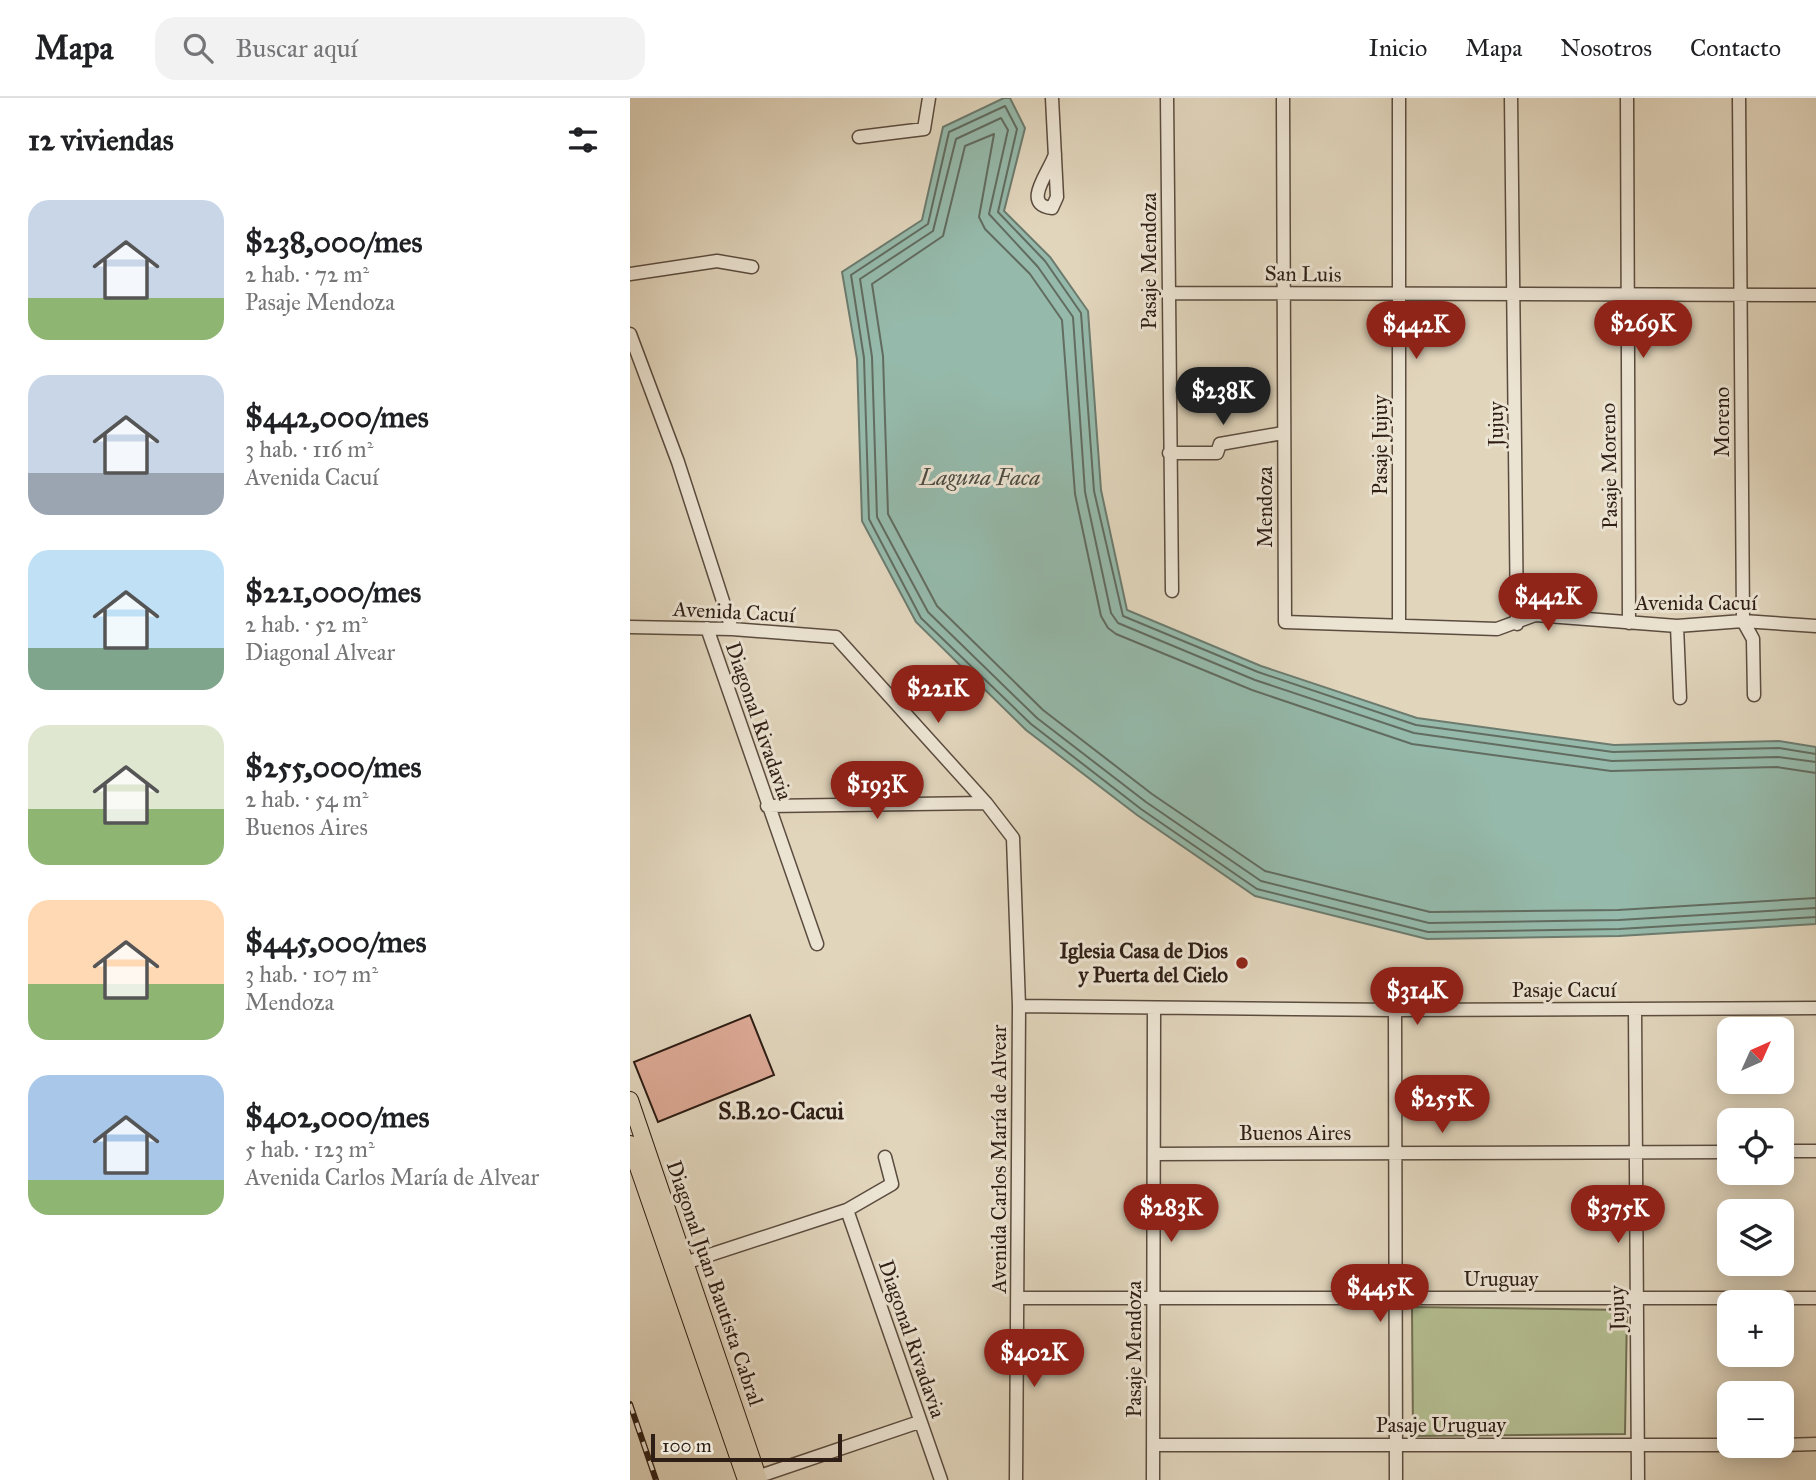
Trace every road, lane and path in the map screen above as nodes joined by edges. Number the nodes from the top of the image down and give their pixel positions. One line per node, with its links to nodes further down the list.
1 (929, 98): 9 (street)
2 (1052, 98): 10 (street)
3 (1167, 98): 14 (street, Pasaje Mendoza)
4 (1283, 98): 13 (street, Mendoza)
5 (1399, 98): 16 (street, Pasaje Jujuy)
6 (1511, 98): 17 (street, Jujuy)
7 (1627, 98): 15 (street, Pasaje Moreno)
8 (1739, 98): 18 (street, Moreno)
9 (859, 137)
10 (1055, 153)
11 (752, 267): 12 (street)
12 (630, 274)
13 (1282, 292): 14 (street, San Luis); 16 (street, San Luis); 21 (street, Mendoza)
14 (1168, 293): 22 (street, Pasaje Mendoza)
15 (1626, 294): 17 (street, San Luis); 18 (street, San Luis); 26 (street, Pasaje Moreno)
16 (1400, 295): 17 (street, San Luis); 27 (street, Pasaje Jujuy)
17 (1514, 295): 28 (street, Jujuy)
18 (1741, 295): 19 (street, San Luis); 24 (street, Moreno)
19 (1816, 295)
20 (630, 334): 33 (street, Diagonal Rivadavia)
21 (1283, 433): 22 (street); 25 (street, Mendoza)
22 (1169, 453): 23 (street, Pasaje Mendoza)
23 (1172, 591)
24 (1743, 621): 29 (street, Avenida Cacuí); 30 (street, Avenida Cacuí); 34 (street, Moreno)
25 (1285, 622): 27 (street, Avenida Cacuí)
26 (1629, 623): 28 (street, Avenida Cacuí); 29 (street, Avenida Cacuí)
27 (1399, 624): 28 (street, Avenida Cacuí)
28 (1517, 624)
29 (1677, 626): 35 (street)
30 (1816, 626)
31 (630, 627): 32 (street, Avenida Cacuí)
32 (707, 628): 33 (street, Avenida Cacuí); 37 (street, Diagonal Rivadavia)
33 (732, 629): 36 (street, Avenida Cacuí)
34 (1754, 695)
35 (1680, 698)
36 (986, 803): 37 (street); 39 (street, Avenida Carlos María de Alvear)
37 (767, 806): 38 (street, Diagonal Rivadavia)
38 (817, 944)
39 (1019, 1006): 40 (street, Pasaje Cacuí); 55 (street, Avenida Carlos María de Alvear)
40 (1154, 1008): 43 (street, Pasaje Cacuí); 51 (street, Pasaje Mendoza)
41 (1635, 1009): 42 (street, Pasaje Cacuí); 43 (street, Pasaje Cacuí); 48 (street, Jujuy)
42 (1816, 1009)
43 (1395, 1010): 47 (street)
44 (630, 1100): 54 (main road, Diagonal Juan Bautista Cabral)
45 (630, 1144): 54 (main road, Diagonal Juan Bautista Cabral)
46 (1816, 1151): 50 (street)
47 (1395, 1152): 48 (street, Buenos Aires); 51 (street, Buenos Aires); 57 (street)
48 (1634, 1152): 49 (street, Buenos Aires); 58 (street, Jujuy)
49 (1717, 1152)
50 (1794, 1152)
51 (1154, 1154): 56 (street, Pasaje Mendoza)
52 (885, 1157): 53 (street)
53 (847, 1210): 54 (street); 60 (street, Diagonal Rivadavia)
54 (679, 1265): 67 (main road, Diagonal Juan Bautista Cabral)
55 (1017, 1298): 56 (street, Uruguay); 69 (street, Avenida Carlos María de Alvear)
56 (1154, 1298): 57 (street, Uruguay); 63 (street, Pasaje Mendoza)
57 (1397, 1298): 58 (street, Uruguay); 61 (street)
58 (1636, 1298): 59 (street, Uruguay); 66 (street, Jujuy)
59 (1816, 1298)
60 (919, 1422): 67 (street); 68 (street, Diagonal Rivadavia)
61 (1396, 1443): 63 (street, Pasaje Uruguay); 66 (street, Pasaje Uruguay); 71 (street)
62 (1816, 1444): 65 (street)
63 (1153, 1445): 70 (street, Pasaje Mendoza)
64 (1717, 1445): 66 (street, Pasaje Uruguay)
65 (1794, 1445)
66 (1638, 1446): 72 (street, Jujuy)
67 (753, 1479)
68 (941, 1480)
69 (1016, 1480)
70 (1153, 1480)
71 (1396, 1480)
72 (1638, 1480)

